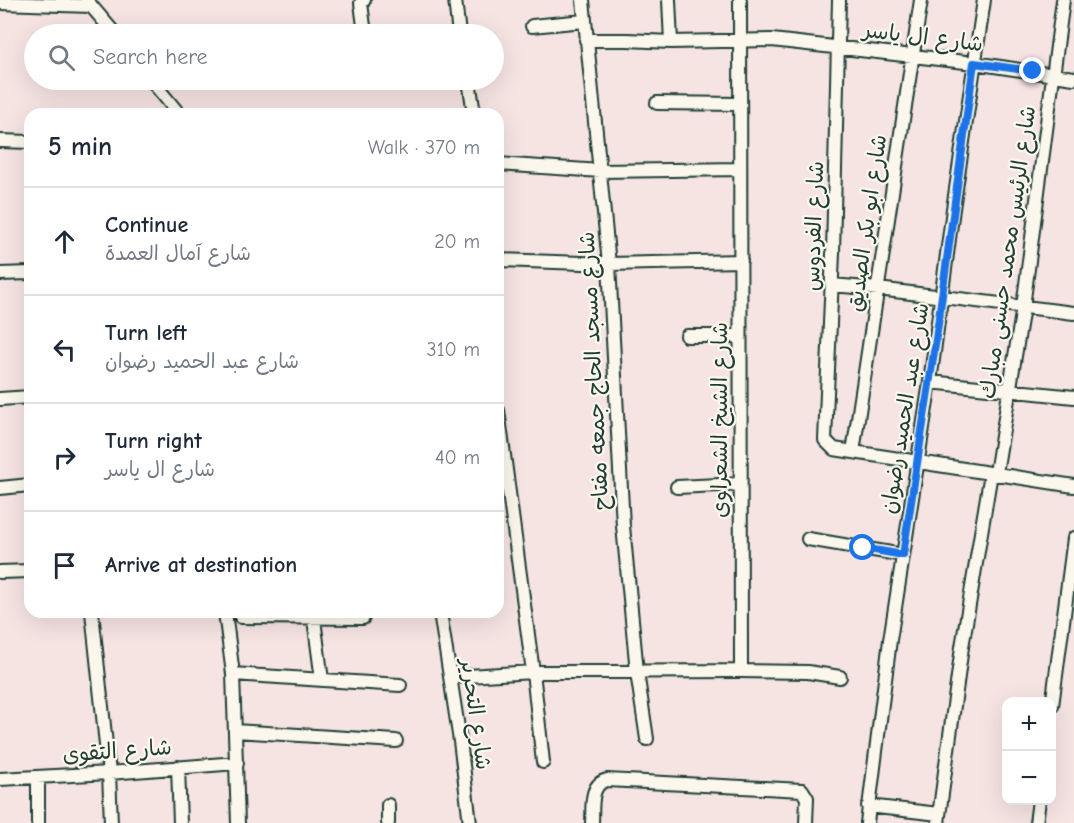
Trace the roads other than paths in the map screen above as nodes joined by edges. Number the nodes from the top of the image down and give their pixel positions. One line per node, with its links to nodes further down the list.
1 (364, 0): 14 (street)
2 (455, 0): 15 (street)
3 (583, 0): 12 (street, شارع مسجد الحاج جمعه مفتاح)
4 (669, 0): 19 (street)
5 (740, 0): 18 (street, شارع الشيخ الشعراوى)
6 (839, 0): 20 (street, شارع الفردوس)
7 (921, 0): 21 (street, شارع ابو بكر الصديق)
8 (984, 0): 22 (street, شارع عبد الحميد رضوان)
9 (1063, 0): 23 (street, شارع الرئيس محمد حسنى مبارك)
10 (0, 3): 11 (street)
11 (89, 3): 13 (street)
12 (584, 21): 16 (street); 17 (street, شارع مسجد الحاج جمعه مفتاح)
13 (107, 24)
14 (364, 24)
15 (458, 24)
16 (532, 26)
17 (586, 40): 19 (street, شارع ال ياسر); 35 (street, شارع مسجد الحاج جمعه مفتاح)
18 (741, 40): 19 (street, شارع ال ياسر); 20 (street, شارع ال ياسر); 28 (street, شارع الشيخ الشعراوى)
19 (671, 42)
20 (838, 46): 21 (street, شارع ال ياسر); 41 (street, شارع الفردوس)
21 (912, 56): 22 (street, شارع ال ياسر); 42 (street, شارع ابو بكر الصديق)
22 (974, 63): 23 (street, شارع ال ياسر); 43 (street, شارع عبد الحميد رضوان)
23 (1053, 74): 24 (street, شارع ال ياسر); 44 (street, شارع الرئيس محمد حسنى مبارك)
24 (1074, 78)
25 (159, 90): 29 (street)
26 (470, 90): 30 (street)
27 (657, 103): 28 (street)
28 (740, 104): 34 (street, شارع الشيخ الشعراوى)
29 (174, 108)
30 (473, 108)
31 (0, 141): 32 (street)
32 (24, 142)
33 (504, 164): 35 (street)
34 (740, 169): 35 (street); 37 (street, شارع الشيخ الشعراوى)
35 (601, 171): 38 (street, شارع مسجد الحاج جمعه مفتاح)
36 (504, 260): 38 (street)
37 (741, 261): 38 (street); 47 (street, شارع الشيخ الشعراوى)
38 (609, 264): 73 (street, شارع مسجد الحاج جمعه مفتاح)
39 (24, 273): 40 (street)
40 (0, 274)
41 (832, 285): 42 (street); 53 (street, شارع الفردوس)
42 (878, 289): 43 (street); 53 (street, شارع ابو بكر الصديق)
43 (942, 297): 44 (street); 48 (street, شارع عبد الحميد رضوان)
44 (1023, 307): 45 (street); 49 (street, شارع الرئيس محمد حسنى مبارك)
45 (1074, 313)
46 (687, 336): 47 (street)
47 (740, 336): 57 (street, شارع الشيخ الشعراوى)
48 (930, 382): 49 (street); 55 (street, شارع عبد الحميد رضوان)
49 (1009, 390): 51 (street); 56 (street, شارع الرئيس محمد حسنى مبارك)
50 (24, 397): 52 (street)
51 (1074, 397)
52 (0, 399)
53 (853, 452): 55 (street)
54 (504, 455): 72 (street)
55 (917, 461): 56 (street); 64 (street, شارع عبد الحميد رضوان)
56 (994, 473): 59 (street); 92 (street, شارع الرئيس محمد حسنى مبارك)
57 (740, 484): 60 (street); 71 (street, شارع الشيخ الشعراوى)
58 (24, 486): 61 (street)
59 (1074, 486)
60 (677, 487)
61 (0, 488)
62 (1074, 538): 79 (street)
63 (808, 539): 64 (street)
64 (903, 555): 91 (street, شارع عبد الحميد رضوان)
65 (24, 571): 66 (street)
66 (0, 572)
67 (93, 618): 86 (street)
68 (226, 618): 74 (street)
69 (314, 618): 77 (street)
70 (441, 618): 75 (street, شارع التحرير)
71 (741, 671): 73 (street); 76 (street)
72 (533, 672): 73 (street); 75 (street); 83 (street)
73 (637, 672): 81 (street, شارع مسجد الحاج جمعه مفتاح)
74 (233, 674): 77 (street); 80 (street)
75 (450, 677): 98 (street, شارع التحرير)
76 (840, 677)
77 (322, 680): 78 (street)
78 (400, 685)
79 (1053, 697)
80 (235, 732): 82 (street); 84 (street)
81 (647, 739)
82 (396, 741)
83 (543, 762)
84 (237, 763): 85 (street, شارع التقوى); 96 (street)
85 (178, 767): 86 (street, شارع التقوى); 95 (street)
86 (109, 773): 87 (street, شارع التقوى); 94 (street)
87 (38, 777): 88 (street, شارع التقوى); 93 (street)
88 (0, 779)
89 (388, 805): 97 (street)
90 (1038, 805): 102 (street)
91 (868, 806): 92 (street); 101 (street, شارع عبد الحميد رضوان)
92 (938, 819)
93 (38, 823)
94 (111, 823)
95 (180, 823)
96 (238, 823)
97 (388, 823)
98 (470, 823)
99 (592, 823): 100 (street)
100 (806, 823)
101 (867, 823)
102 (1036, 823)

